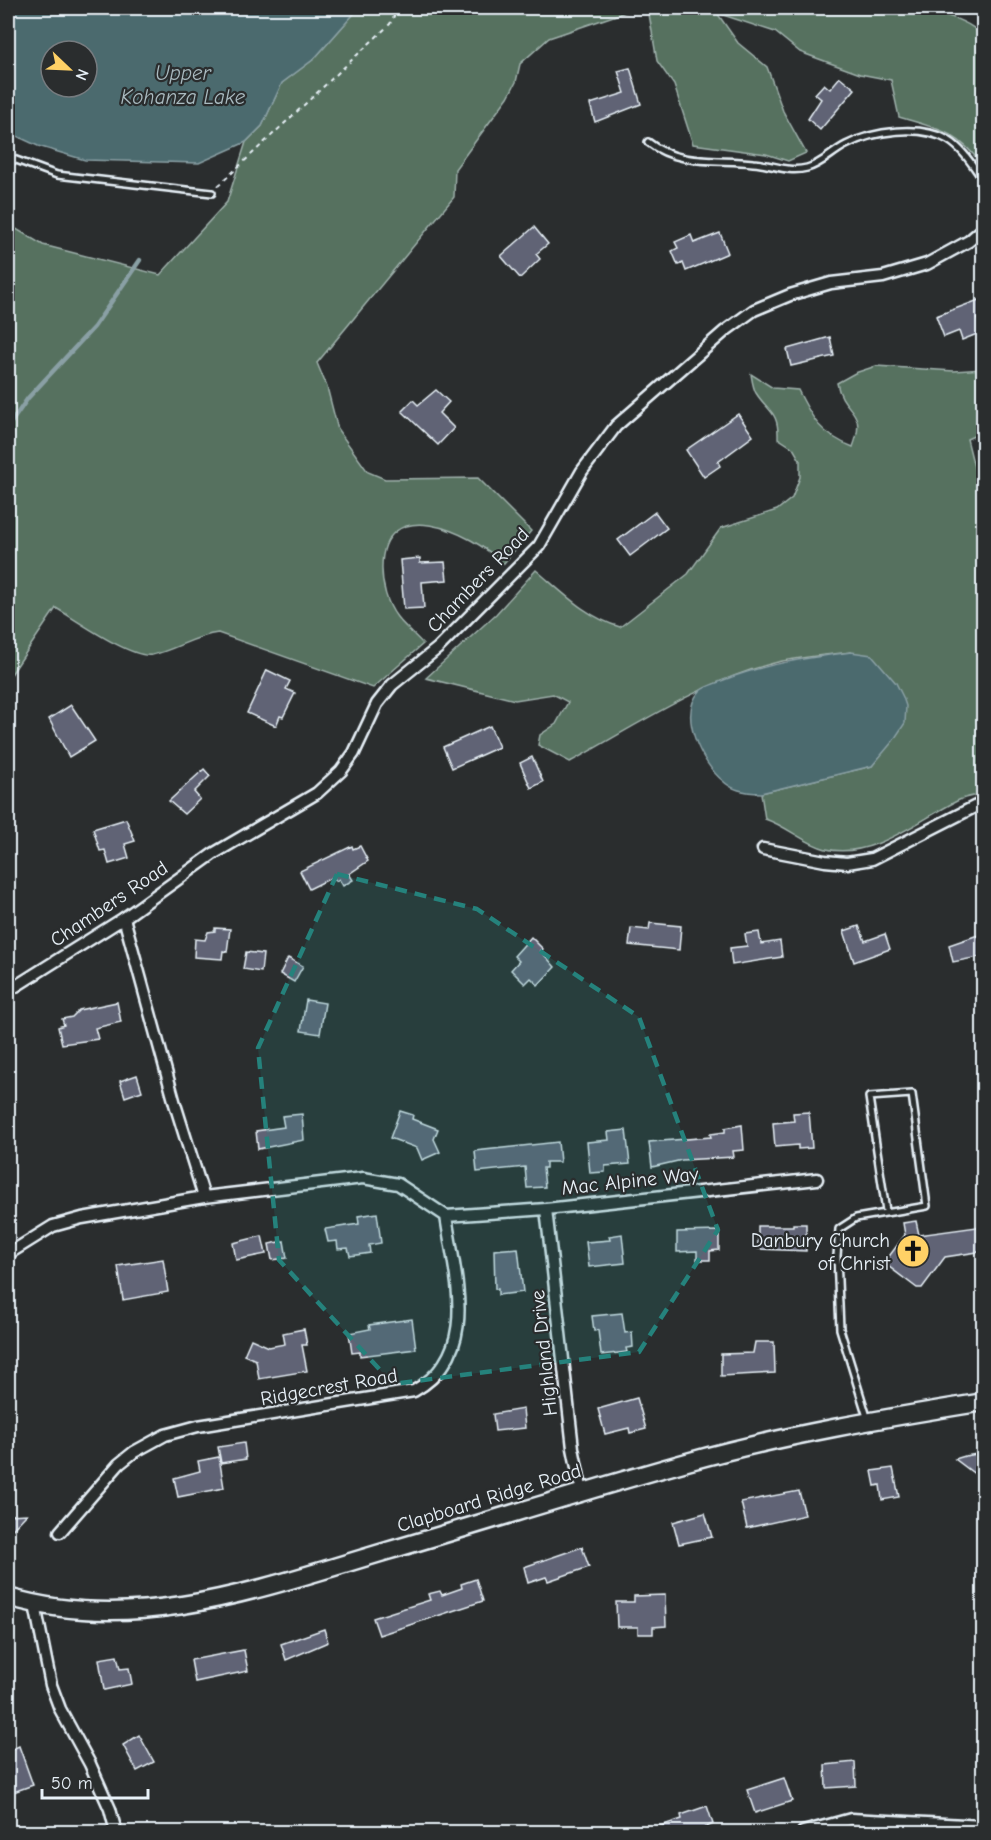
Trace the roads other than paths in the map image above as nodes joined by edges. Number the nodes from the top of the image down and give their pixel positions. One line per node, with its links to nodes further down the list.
1 (648, 142): 3 (lane)
2 (8, 157): 4 (lane)
3 (984, 181)
4 (212, 193)
5 (984, 228): 8 (street, Chambers Road)
6 (984, 802): 7 (street)
7 (763, 849)
8 (124, 918): 9 (street, Chambers Road); 11 (street)
9 (8, 991)
10 (817, 1179): 12 (street, Mac Alpine Way)
11 (204, 1197): 14 (street); 15 (street)
12 (546, 1209): 14 (street, Mac Alpine Way); 18 (street, Highland Drive)
13 (886, 1211): 13 (lane); 17 (lane)
14 (446, 1216): 19 (street, Ridgecrest Road)
15 (8, 1254)
16 (984, 1402): 17 (main road, Clapboard Ridge Road)
17 (868, 1422): 18 (main road, Clapboard Ridge Road)
18 (582, 1492): 21 (main road, Clapboard Ridge Road)
19 (60, 1532)
20 (8, 1597): 21 (main road, Clapboard Ridge Road)
21 (35, 1605): 23 (street)
22 (984, 1826): 24 (street)
23 (116, 1833)
24 (803, 1833)

